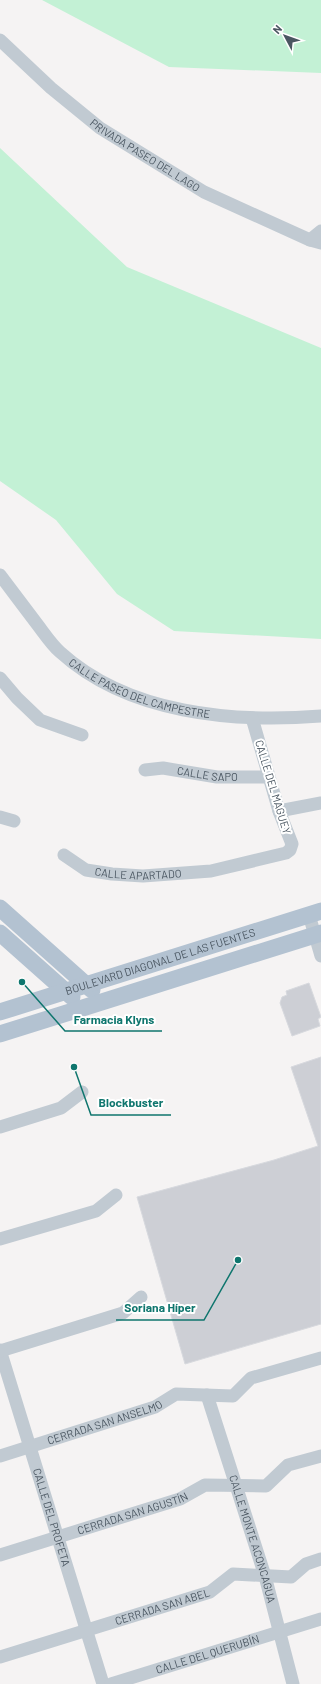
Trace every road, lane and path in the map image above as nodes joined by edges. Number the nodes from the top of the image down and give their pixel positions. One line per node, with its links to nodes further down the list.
1 (0, 40): 3 (street, PRIVADA PASEO DEL LAGO)
2 (321, 231): 3 (street)
3 (316, 241)
4 (0, 575): 7 (street, CALLE PASEO DEL CAMPESTRE)
5 (0, 678): 8 (street)
6 (321, 716): 7 (street, CALLE PASEO DEL CAMPESTRE)
7 (252, 718): 10 (street, CALLE DEL MAGUEY)
8 (82, 735)
9 (145, 770): 10 (street, CALLE SAPO)
10 (269, 777): 12 (street, CALLE DEL MAGUEY)
11 (321, 803): 12 (street)
12 (279, 811): 15 (street, CALLE DEL MAGUEY)
13 (0, 817): 14 (street)
14 (14, 821)
15 (286, 854): 16 (street, CALLE APARTADO)
16 (64, 855)
17 (0, 908): 22 (main road)
18 (315, 913): 20 (street); 22 (main road, BOULEVARD DIAGONAL DE LAS FUENTES)
19 (0, 932): 23 (main road)
20 (318, 934): 21 (street); 24 (main road, BOULEVARD DIAGONAL DE LAS FUENTES)
21 (321, 956)
22 (86, 985): 23 (main road, BOULEVARD DIAGONAL DE LAS FUENTES); 24 (main road)
23 (66, 991): 25 (main road); 26 (main road, BOULEVARD DIAGONAL DE LAS FUENTES)
24 (104, 1001): 25 (main road, BOULEVARD DIAGONAL DE LAS FUENTES)
25 (84, 1008): 27 (main road, BOULEVARD DIAGONAL DE LAS FUENTES)
26 (0, 1012)
27 (0, 1034)
28 (82, 1092): 29 (street)
29 (0, 1127)
30 (116, 1195): 31 (street)
31 (0, 1240)
32 (142, 1297): 33 (street)
33 (0, 1350): 36 (street, CALLE DEL PROFETA)
34 (321, 1358): 35 (street)
35 (207, 1395): 36 (street, CERRADA SAN ANSELMO); 39 (street, CALLE MONTE ACONCAGUA)
36 (30, 1446): 37 (street, CERRADA SAN ANSELMO); 40 (street, CALLE DEL PROFETA)
37 (0, 1456)
38 (321, 1456): 39 (street)
39 (235, 1485): 40 (street, CERRADA SAN AGUSTÍN); 43 (street, CALLE MONTE ACONCAGUA)
40 (58, 1536): 41 (street, CERRADA SAN AGUSTÍN); 45 (street, CALLE DEL PROFETA)
41 (0, 1554)
42 (321, 1559): 43 (street)
43 (265, 1576): 45 (street, CERRADA SAN ABEL); 46 (street, CALLE MONTE ACONCAGUA)
44 (321, 1619): 46 (street, CALLE DEL QUERUBÍN)
45 (87, 1630): 47 (street, CERRADA SAN ABEL); 48 (street, CALLE DEL PROFETA)
46 (280, 1631): 49 (street, CALLE DEL QUERUBÍN); 50 (street, CALLE MONTE ACONCAGUA)
47 (0, 1657)
48 (103, 1684)
49 (111, 1684)
50 (293, 1684)

